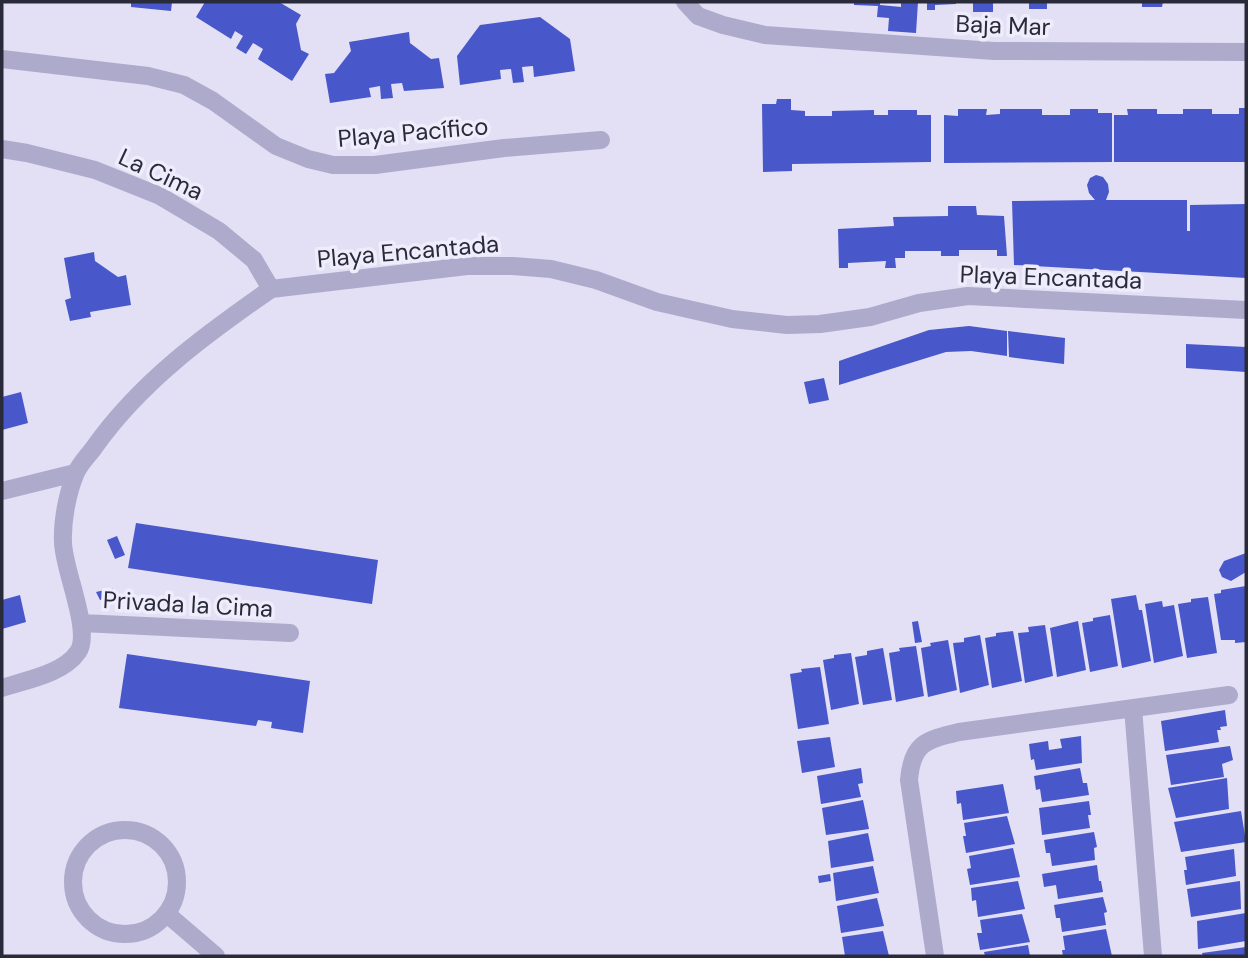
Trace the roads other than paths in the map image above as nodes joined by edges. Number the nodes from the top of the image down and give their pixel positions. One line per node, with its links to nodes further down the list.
1 (685, 2): 2 (street, Baja Mar)
2 (1246, 52)
3 (2, 59): 4 (street, Playa Pacífico)
4 (601, 140)
5 (2, 149): 6 (street, La Cima)
6 (271, 289): 7 (street, Playa Encantada); 8 (street, Playa Encantada)
7 (1246, 310)
8 (75, 473): 9 (street); 10 (street, Playa Encantada)
9 (2, 491)
10 (82, 623): 11 (street, Privada la Cima); 12 (street)
11 (290, 633)
12 (2, 688)
13 (1229, 695): 14 (street)
14 (1133, 708): 17 (street); 18 (street)
15 (167, 914): 15 (street); 16 (street)
16 (216, 956)
17 (935, 956)
18 (1153, 956)

